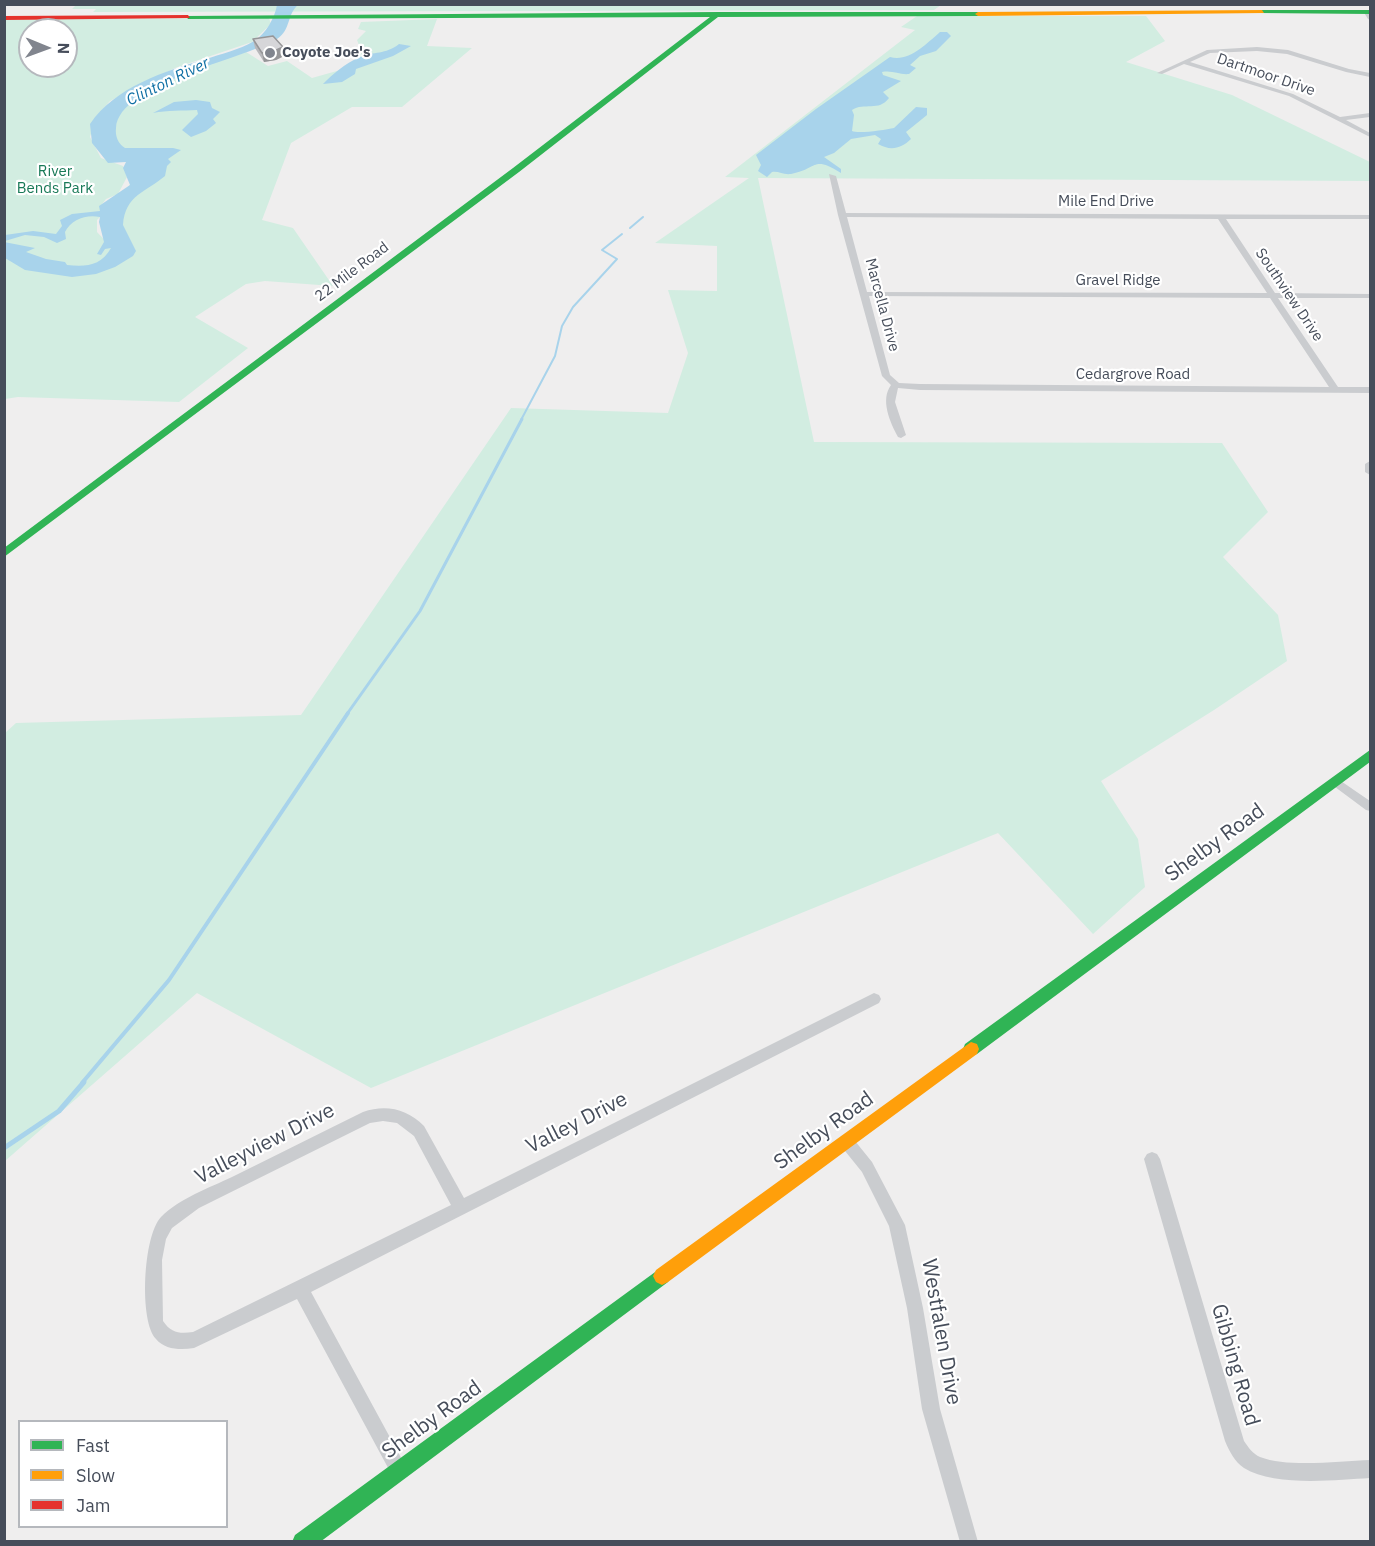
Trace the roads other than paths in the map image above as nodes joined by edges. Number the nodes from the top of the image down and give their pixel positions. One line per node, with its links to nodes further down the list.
1 (718, 14): 2 (street); 3 (street); 23 (street, 22 Mile Road)
2 (1369, 14)
3 (4, 18)
4 (1183, 62): 5 (street); 6 (street); 8 (street, Dartmoor Drive)
5 (1160, 73)
6 (1371, 75)
7 (1371, 115): 8 (street)
8 (1341, 118): 9 (street, Dartmoor Drive)
9 (1371, 135)
10 (832, 176): 11 (street, Marcella Drive)
11 (842, 215): 12 (street, Mile End Drive); 14 (street, Marcella Drive)
12 (1220, 216): 13 (street, Mile End Drive); 15 (street, Southview Drive)
13 (1371, 217)
14 (865, 294): 15 (street, Gravel Ridge); 17 (street, Marcella Drive)
15 (1270, 296): 16 (street, Gravel Ridge); 18 (street, Southview Drive)
16 (1371, 296)
17 (896, 385): 18 (street, Cedargrove Road); 20 (street)
18 (1335, 390): 19 (street, Cedargrove Road)
19 (1371, 390)
20 (901, 435)
21 (1371, 464): 22 (street)
22 (1371, 472)
23 (4, 554)
24 (1371, 755): 25 (street, Shelby Road)
25 (1335, 780): 26 (street); 28 (street, Shelby Road)
26 (1371, 807)
27 (874, 999): 30 (street, Valley Drive)
28 (846, 1141): 34 (street, Shelby Road); 36 (street, Westfalen Drive)
29 (1152, 1160): 33 (street, Gibbing Road)
30 (461, 1206): 31 (street, Valley Drive); 32 (street, Valleyview Drive)
31 (300, 1289): 32 (street, Valley Drive); 34 (street)
32 (167, 1340)
33 (1371, 1469)
34 (399, 1471): 35 (street, Shelby Road)
35 (302, 1542)
36 (969, 1542)

